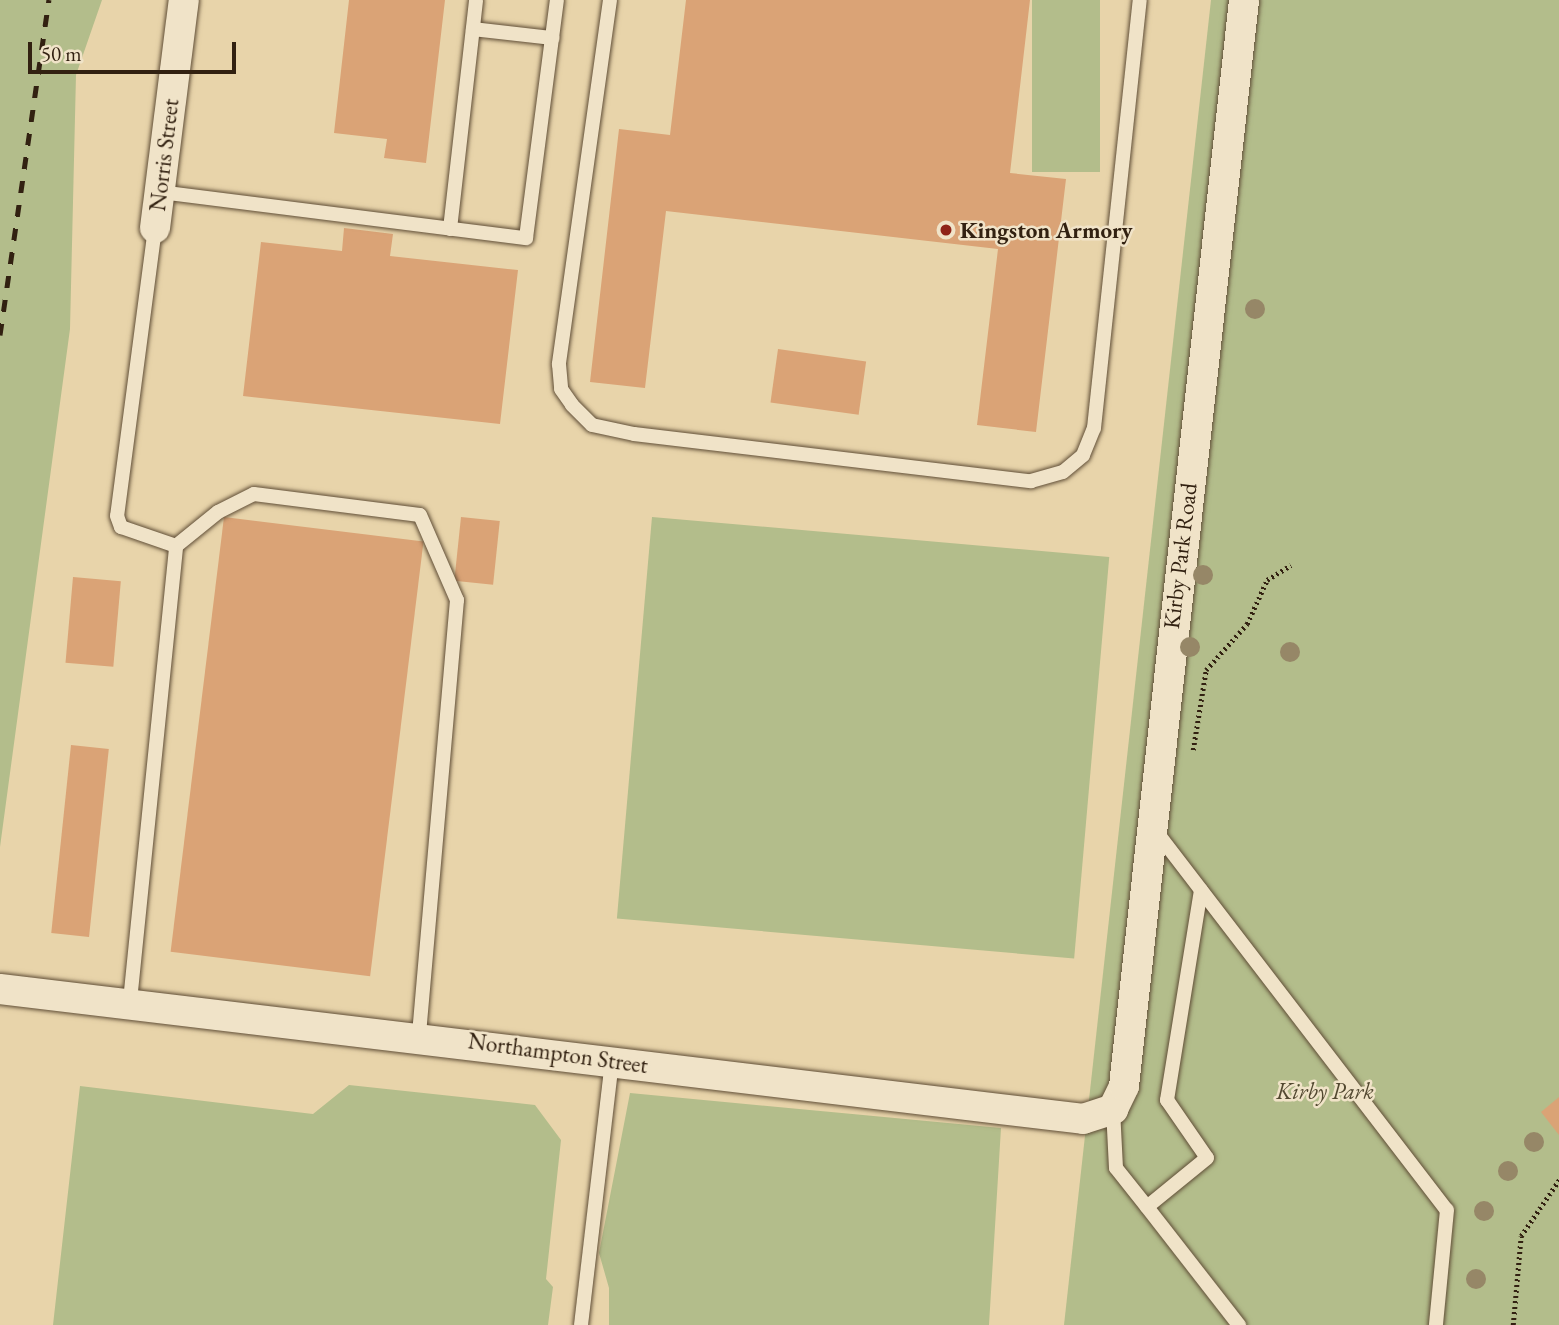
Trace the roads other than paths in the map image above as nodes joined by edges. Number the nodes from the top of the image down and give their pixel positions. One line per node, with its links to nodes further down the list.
1 (184, 0): 9 (street, Norris Street)
2 (476, 0): 7 (lane)
3 (557, 0): 8 (lane)
4 (610, 0): 5 (lane)
5 (1140, 0)
6 (1244, 0): 13 (street, Kirby Park Road)
7 (473, 29): 8 (lane); 11 (lane)
8 (552, 38): 11 (lane)
9 (160, 192): 10 (street, Norris Street); 11 (lane)
10 (155, 228): 12 (lane)
11 (450, 229)
12 (176, 546): 16 (lane); 17 (lane)
13 (1150, 823): 14 (lane); 19 (street, Kirby Park Road)
14 (1201, 890): 20 (lane); 23 (lane)
15 (0, 989): 16 (street, Northampton Street)
16 (130, 1001): 17 (street, Northampton Street)
17 (419, 1035): 18 (street, Northampton Street)
18 (612, 1061): 19 (street, Northampton Street); 21 (lane)
19 (1113, 1109): 20 (lane)
20 (1147, 1208): 22 (lane)
21 (581, 1325)
22 (1239, 1325)
23 (1436, 1325)

